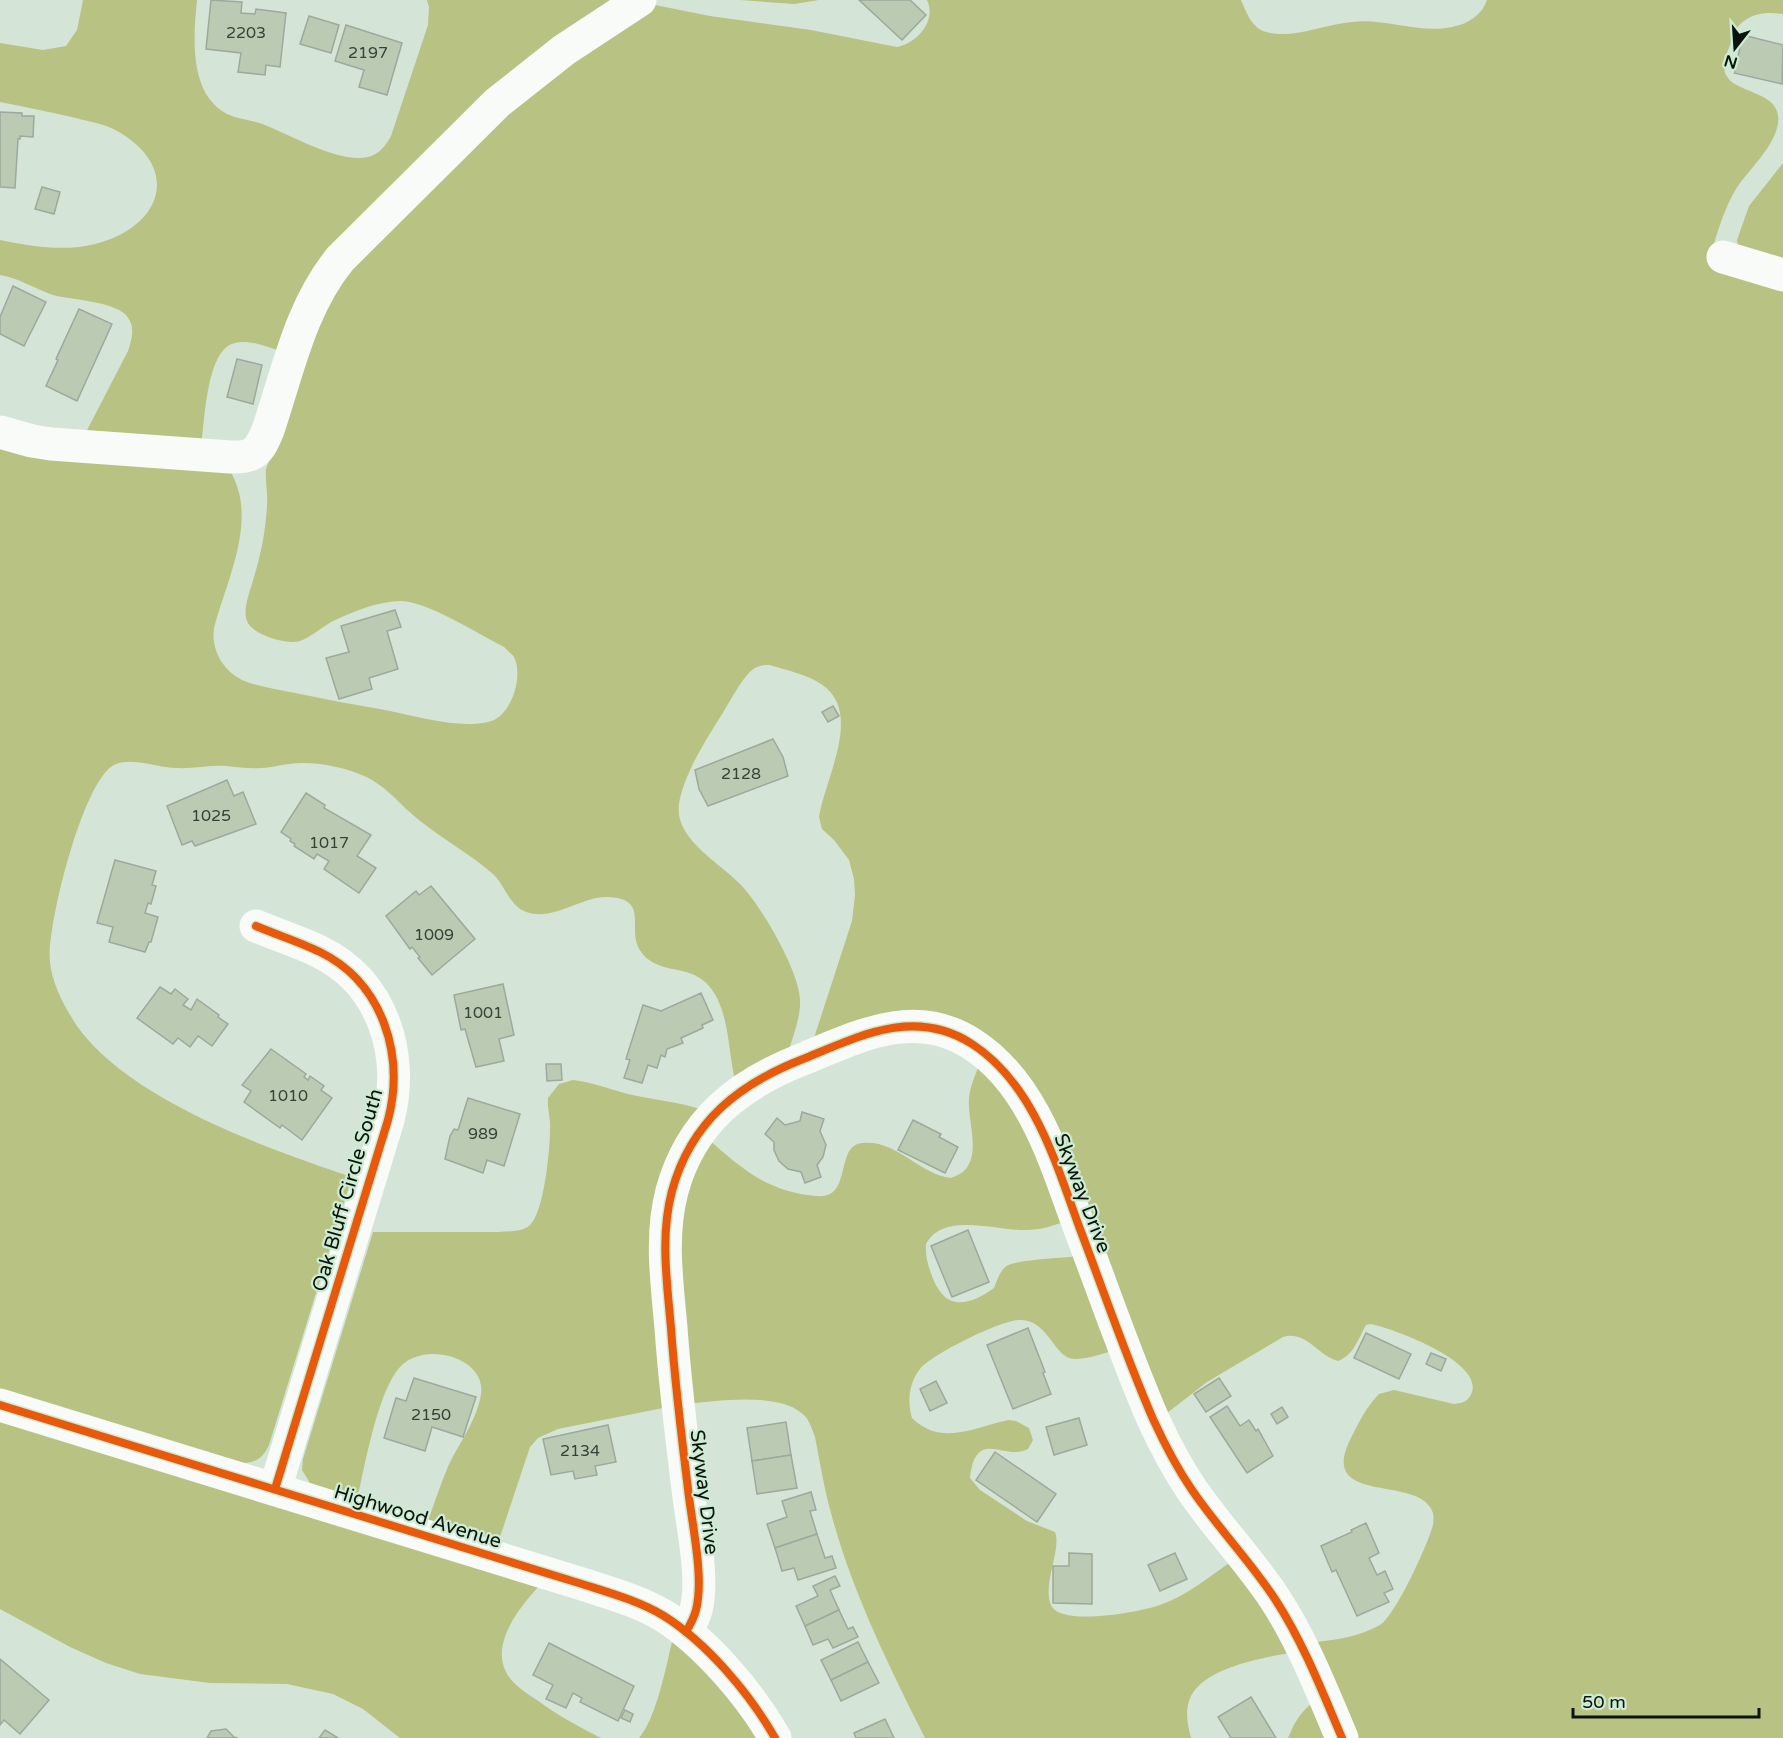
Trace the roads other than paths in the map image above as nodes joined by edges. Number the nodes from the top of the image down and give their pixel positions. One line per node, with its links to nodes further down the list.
1 (640, 0): 4 (street)
2 (1723, 257): 3 (street)
3 (1783, 275)
4 (0, 432)
5 (256, 926): 7 (street, Oak Bluff Circle South)
6 (0, 1404): 7 (street, Highwood Avenue)
7 (274, 1489): 8 (street, Highwood Avenue)
8 (686, 1632): 9 (street, Highwood Avenue); 10 (street, Skyway Drive)
9 (775, 1738)
10 (1342, 1738)

